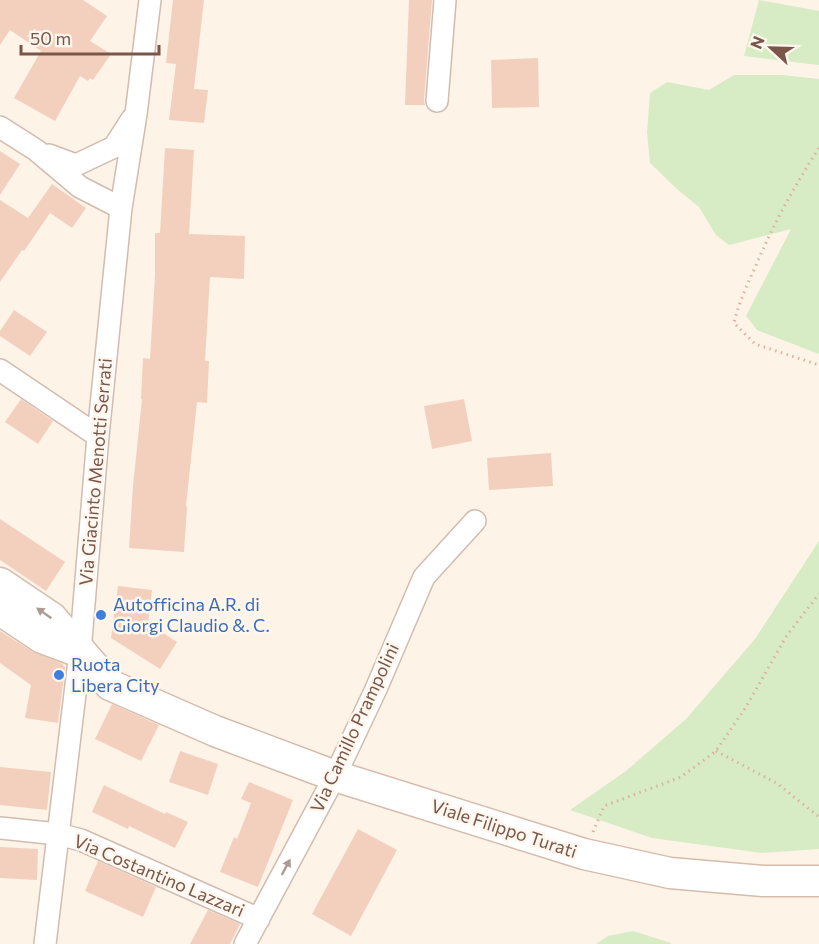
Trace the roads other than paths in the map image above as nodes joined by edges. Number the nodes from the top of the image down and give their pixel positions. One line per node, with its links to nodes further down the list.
1 (150, 0): 4 (street, Via Giacinto Menotti Serrati)
2 (445, 0): 3 (street)
3 (437, 100)
4 (136, 114): 7 (street); 8 (street, Via Giacinto Menotti Serrati)
5 (0, 127): 6 (street)
6 (36, 150): 7 (street); 8 (street)
7 (76, 165): 8 (street)
8 (121, 208): 10 (street, Via Giacinto Menotti Serrati)
9 (0, 370): 10 (street)
10 (98, 436): 14 (street, Via Giacinto Menotti Serrati)
11 (475, 521): 15 (street, Via Camillo Prampolini)
12 (0, 583): 14 (street, one-way to 12)
13 (0, 610): 14 (street, Viale Filippo Turati)
14 (80, 652): 15 (street, Viale Filippo Turati); 17 (street, Via Giacinto Menotti Serrati)
15 (334, 776): 18 (street, Viale Filippo Turati); 19 (street, Via Camillo Prampolini, one-way to 15)
16 (0, 828): 17 (street, Via Costantino Lazzari)
17 (58, 834): 19 (street, Via Costantino Lazzari); 20 (street, Via Giacinto Menotti Serrati)
18 (819, 881)
19 (259, 919): 21 (street, Via Camillo Prampolini)
20 (45, 944)
21 (245, 944)

